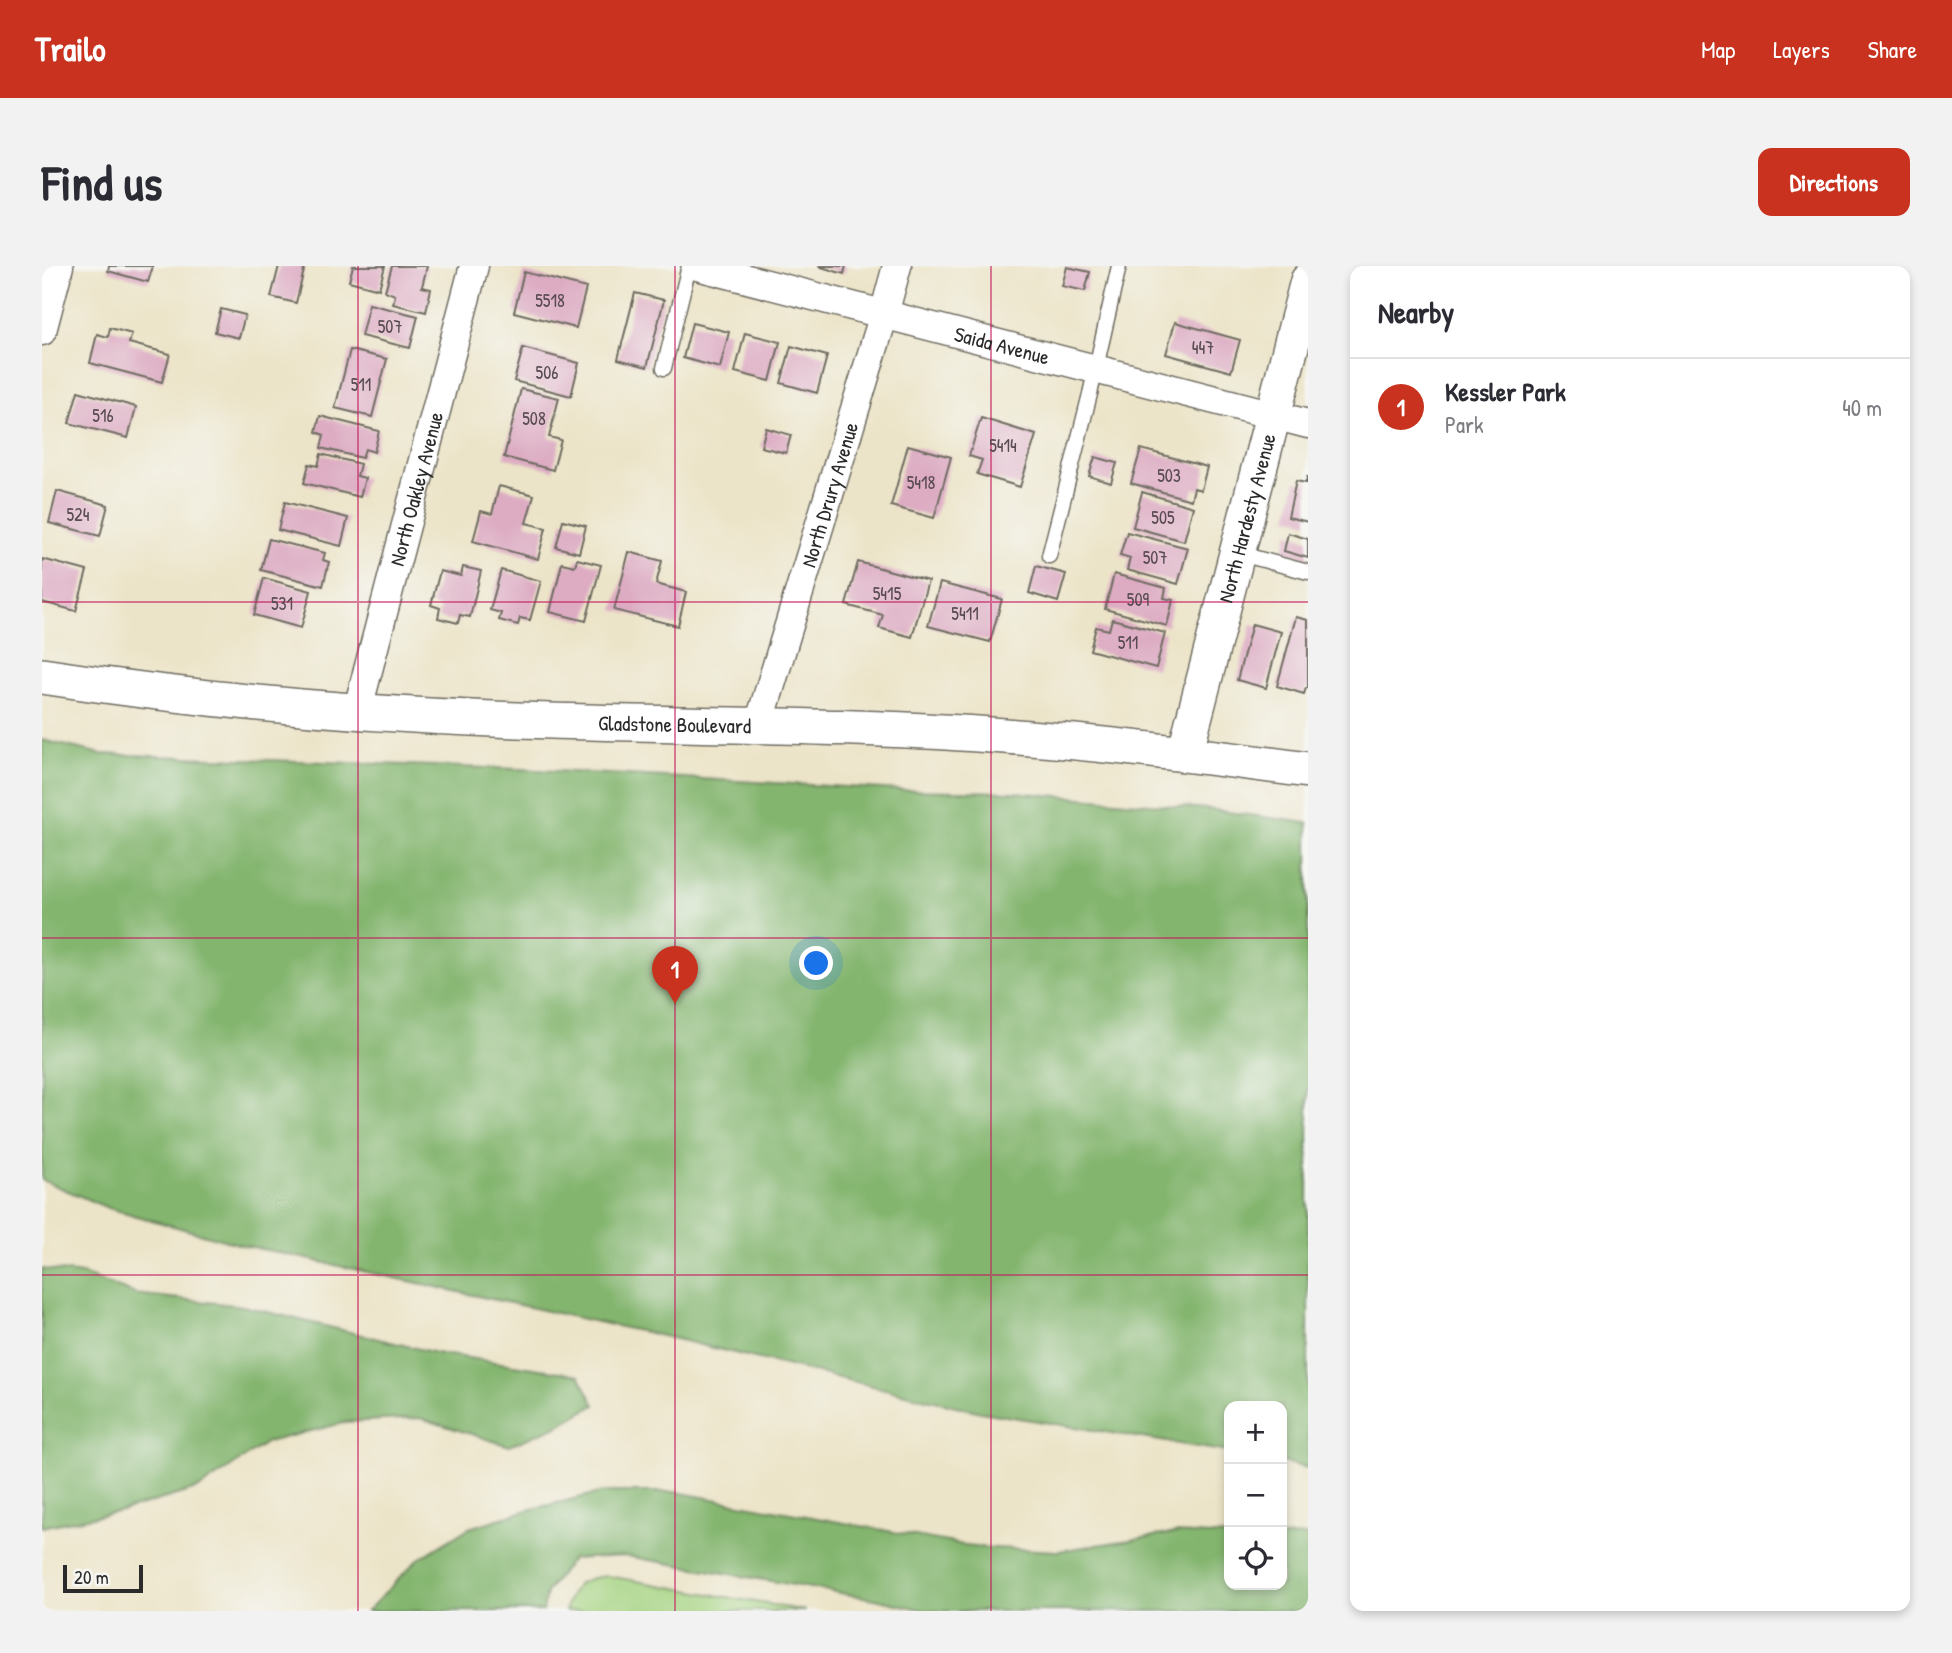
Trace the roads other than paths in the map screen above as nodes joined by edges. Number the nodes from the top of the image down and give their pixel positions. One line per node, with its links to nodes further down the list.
1 (59, 266): 9 (street)
2 (474, 266): 18 (street, North Oakley Avenue)
3 (689, 266): 10 (lane)
4 (697, 266): 8 (street, Saida Avenue)
5 (897, 266): 8 (street, North Drury Avenue)
6 (1119, 266): 11 (lane)
7 (1308, 281): 12 (street, North Hardesty Avenue)
8 (884, 314): 11 (street, Saida Avenue); 19 (street, North Drury Avenue)
9 (42, 331)
10 (664, 368)
11 (1095, 369): 12 (street, Saida Avenue); 15 (lane)
12 (1273, 415): 13 (street, Saida Avenue); 14 (street, North Hardesty Avenue)
13 (1308, 424)
14 (1237, 553): 16 (lane); 20 (street, North Hardesty Avenue)
15 (1049, 555)
16 (1308, 572)
17 (42, 676): 18 (street, Gladstone Boulevard)
18 (358, 712): 19 (street, Gladstone Boulevard)
19 (759, 724): 20 (street, Gladstone Boulevard)
20 (1185, 753): 21 (street, Gladstone Boulevard)
21 (1308, 771)

